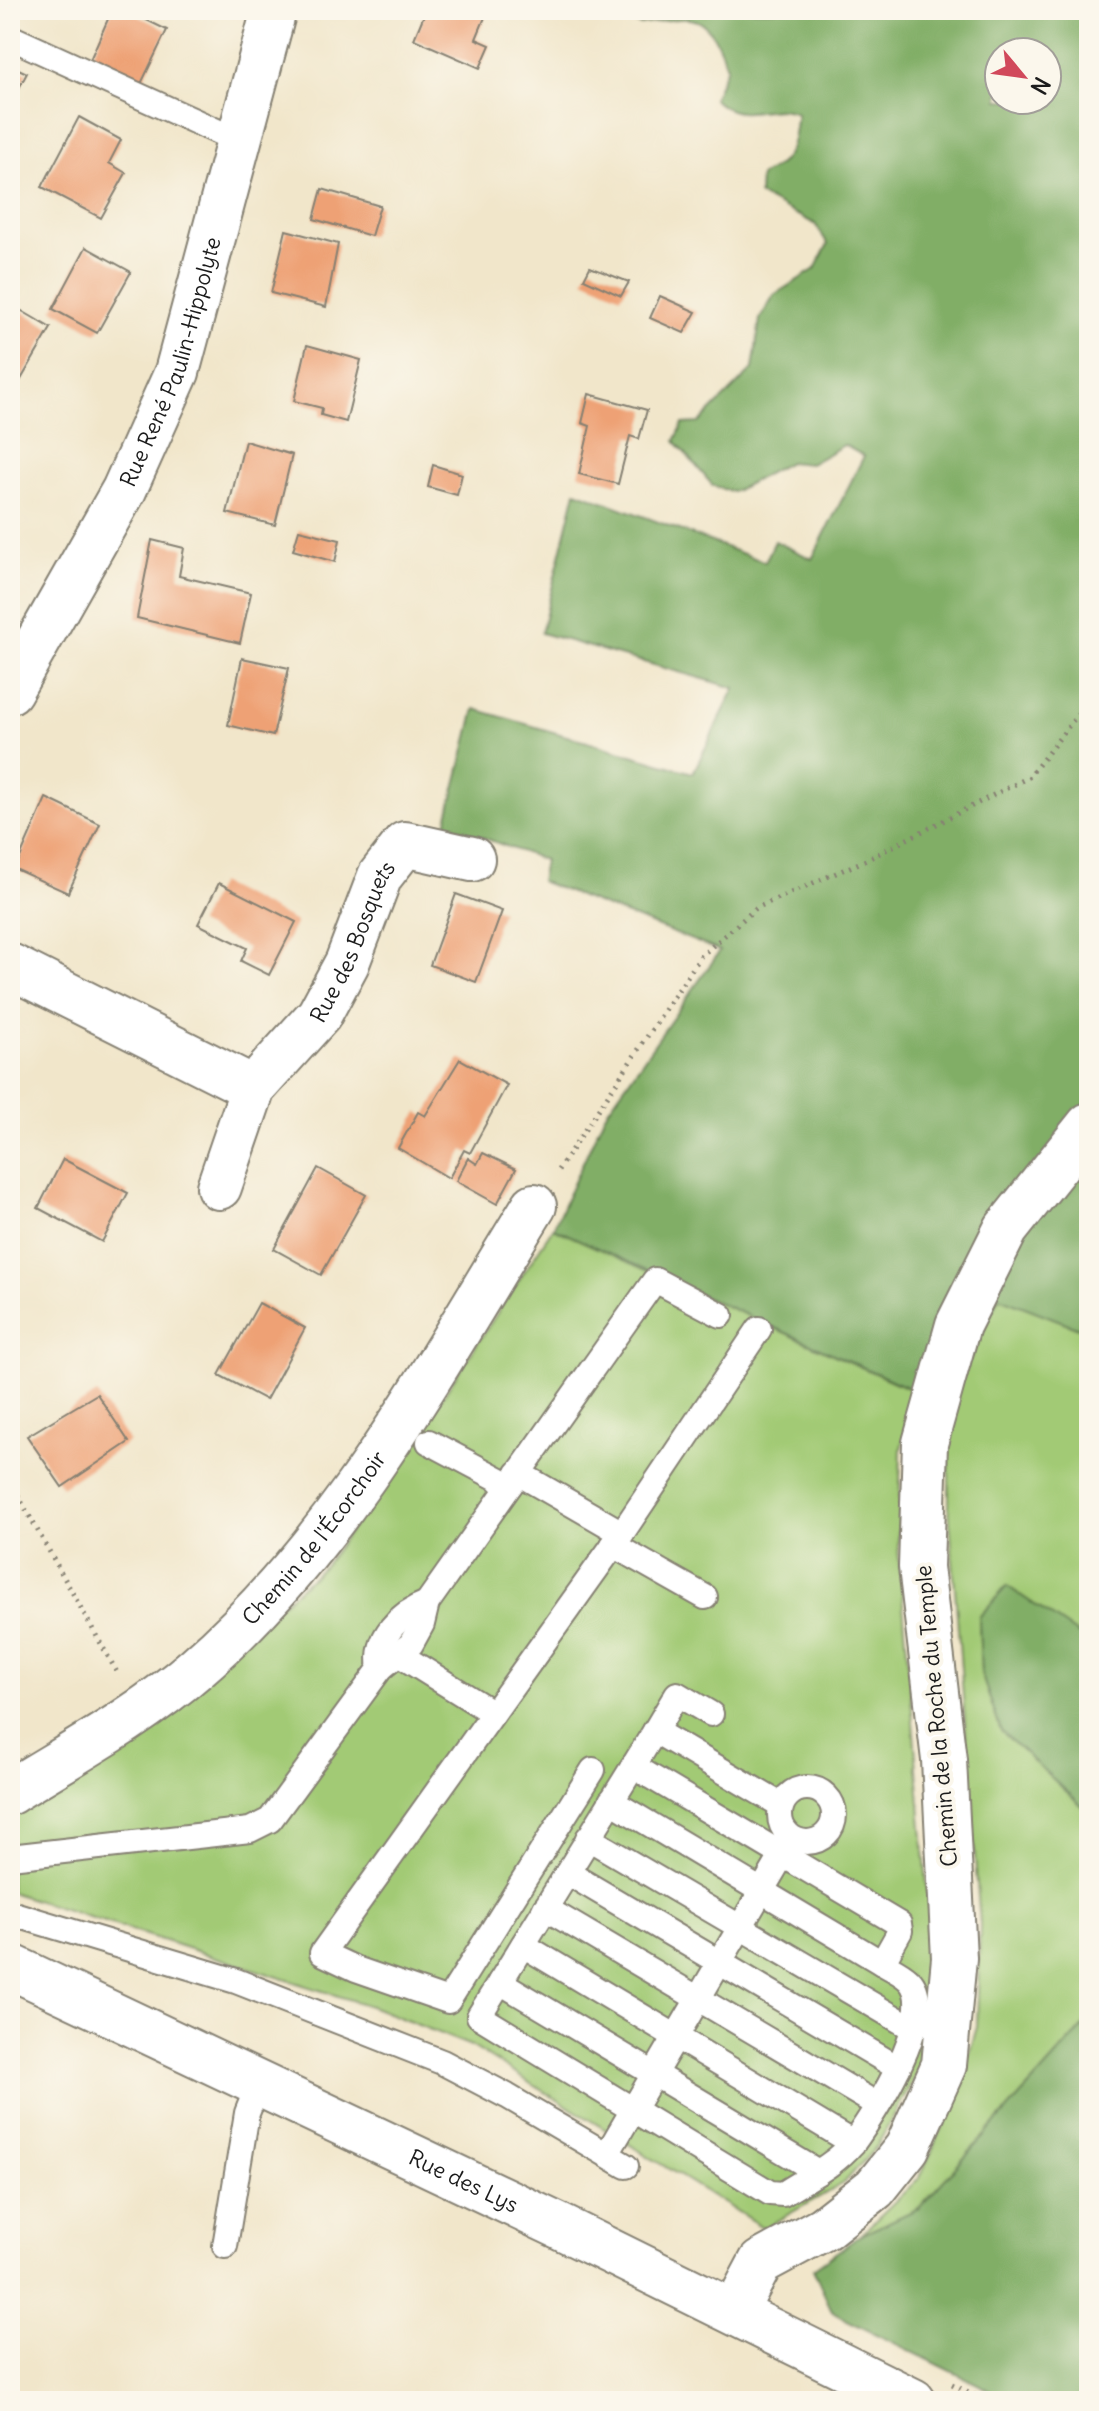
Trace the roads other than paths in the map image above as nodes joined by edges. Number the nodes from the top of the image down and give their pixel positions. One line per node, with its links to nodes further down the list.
1 (274, 10): 3 (street, Rue René Paulin-Hippolyte)
2 (10, 37): 3 (lane)
3 (236, 140): 4 (street, Rue René Paulin-Hippolyte)
4 (12, 684)
5 (472, 859): 7 (street, Rue des Bosquets)
6 (10, 966): 7 (street)
7 (253, 1088): 9 (street, Rue des Bosquets)
8 (1089, 1125): 50 (street, Chemin de la Roche du Temple)
9 (219, 1187)
10 (534, 1206): 23 (street, Chemin de l'Écorchoir)
11 (721, 1315): 14 (lane)
12 (759, 1329): 15 (lane)
13 (429, 1442): 14 (lane)
14 (514, 1479): 15 (lane); 17 (lane)
15 (617, 1539): 16 (lane); 18 (lane)
16 (705, 1597)
17 (390, 1661): 18 (lane); 28 (lane)
18 (493, 1713): 22 (lane)
19 (711, 1714): 20 (lane)
20 (655, 1731): 21 (lane); 25 (lane)
21 (633, 1766): 24 (lane); 27 (lane)
22 (593, 1770)
23 (10, 1792)
24 (611, 1801): 26 (lane); 30 (lane)
25 (781, 1805): 27 (lane); 27 (lane)
26 (588, 1838): 29 (lane); 33 (lane)
27 (787, 1848): 30 (lane); 36 (lane)
28 (10, 1857)
29 (568, 1873): 31 (lane); 35 (lane)
30 (761, 1892): 33 (lane); 36 (lane)
31 (545, 1908): 34 (lane); 39 (lane)
32 (10, 1913): 46 (lane)
33 (740, 1928): 35 (lane); 40 (lane)
34 (523, 1945): 38 (lane); 41 (lane)
35 (719, 1963): 39 (lane); 42 (lane)
36 (882, 1963): 40 (lane)
37 (10, 1966): 44 (street, Rue des Lys)
38 (500, 1982): 43 (lane); 46 (lane)
39 (698, 2000): 41 (lane); 45 (lane)
40 (914, 2029): 42 (lane)
41 (675, 2038): 43 (lane); 47 (lane)
42 (898, 2068): 45 (lane)
43 (653, 2075): 46 (lane); 48 (lane)
44 (259, 2083): 49 (lane); 50 (street, Rue des Lys)
45 (876, 2104): 47 (lane)
46 (632, 2111): 48 (lane)
47 (853, 2143): 48 (lane)
48 (818, 2172)
49 (225, 2246)
50 (735, 2311): 51 (street, Rue des Lys)
51 (913, 2401)

